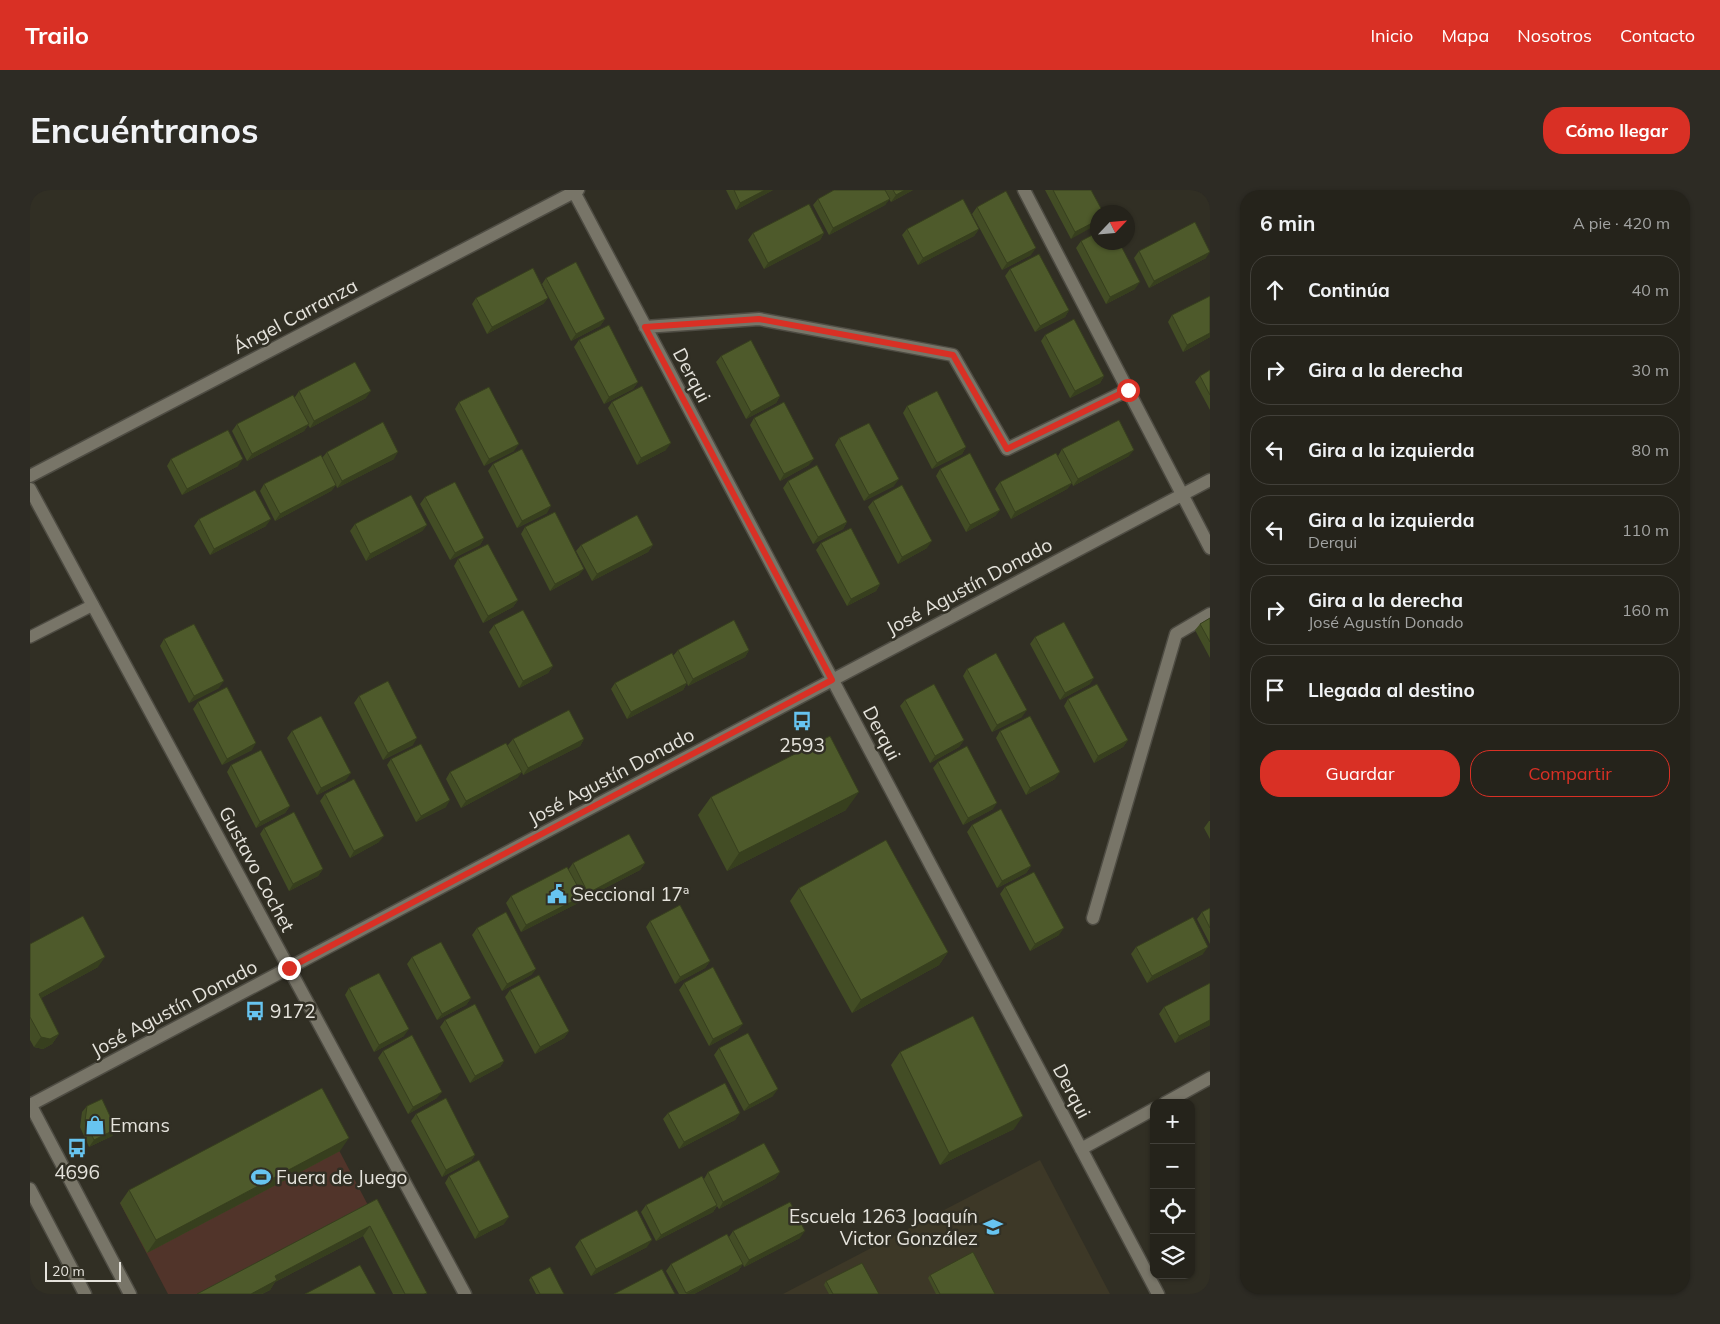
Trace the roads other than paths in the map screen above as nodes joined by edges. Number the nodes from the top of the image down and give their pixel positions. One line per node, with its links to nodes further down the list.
1 (1024, 190): 4 (street)
2 (575, 191): 3 (street, Derqui); 5 (street, Ángel Carranza)
3 (645, 327): 4 (street); 13 (street, Derqui)
4 (1128, 390): 8 (street)
5 (30, 476)
6 (1210, 480): 8 (street, José Agustín Donado)
7 (30, 488): 10 (street, Gustavo Cochet)
8 (1182, 495): 9 (street); 13 (street, José Agustín Donado)
9 (1210, 548)
10 (93, 605): 12 (lane); 15 (street, Gustavo Cochet)
11 (1210, 614): 14 (street)
12 (30, 638)
13 (832, 680): 15 (street, José Agustín Donado); 20 (street, Derqui)
14 (1093, 918)
15 (289, 968): 18 (street, José Agustín Donado); 24 (street, Gustavo Cochet)
16 (1210, 1078): 17 (street)
17 (1172, 1099)
18 (30, 1105): 23 (street)
19 (1150, 1111): 20 (street)
20 (1081, 1149): 25 (street, Derqui)
21 (32, 1197): 22 (street)
22 (85, 1294)
23 (130, 1294)
24 (465, 1294)
25 (1158, 1294)

